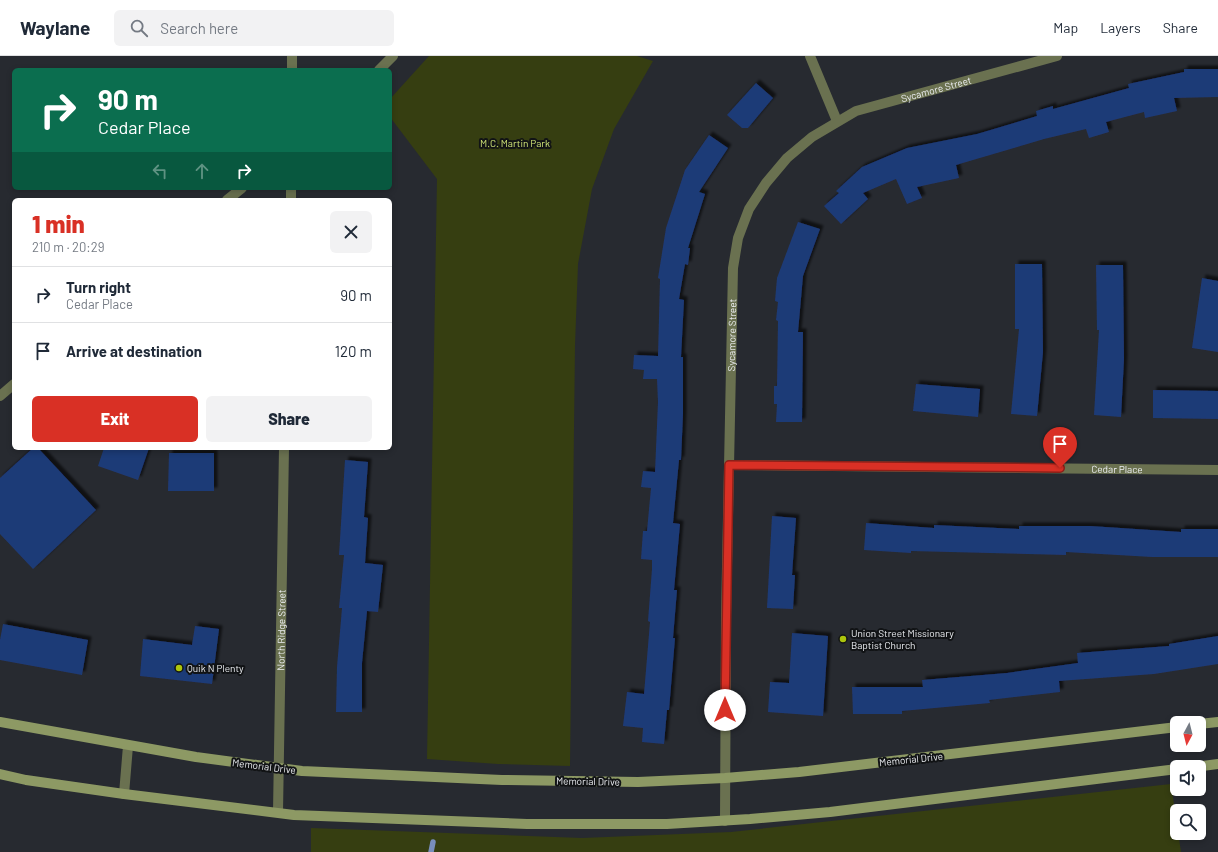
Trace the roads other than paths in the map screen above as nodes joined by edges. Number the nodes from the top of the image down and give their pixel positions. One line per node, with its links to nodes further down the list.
1 (292, 56): 5 (street)
2 (393, 56): 6 (street)
3 (810, 56): 7 (street)
4 (1057, 56): 7 (street, Sycamore Street)
5 (292, 68)
6 (382, 68)
7 (837, 121): 13 (street, Sycamore Street)
8 (240, 190): 9 (street)
9 (230, 198)
10 (12, 386): 11 (street)
11 (0, 396)
12 (284, 450): 22 (street, North Ridge Street)
13 (729, 465): 14 (street, Cedar Place); 25 (street, Sycamore Street)
14 (1218, 470)
15 (0, 722): 19 (main road, Memorial Drive)
16 (1218, 722): 17 (main road)
17 (1206, 723)
18 (1170, 728): 25 (main road, Memorial Drive)
19 (128, 746): 22 (main road, Memorial Drive); 26 (street)
20 (1218, 764): 21 (main road)
21 (1206, 766)
22 (279, 768): 25 (main road, Memorial Drive); 27 (street, North Ridge Street)
23 (1170, 770): 28 (main road)
24 (0, 774): 26 (main road)
25 (725, 778): 28 (street, Sycamore Street)
26 (124, 794): 27 (main road)
27 (278, 812): 28 (main road)
28 (725, 821)

